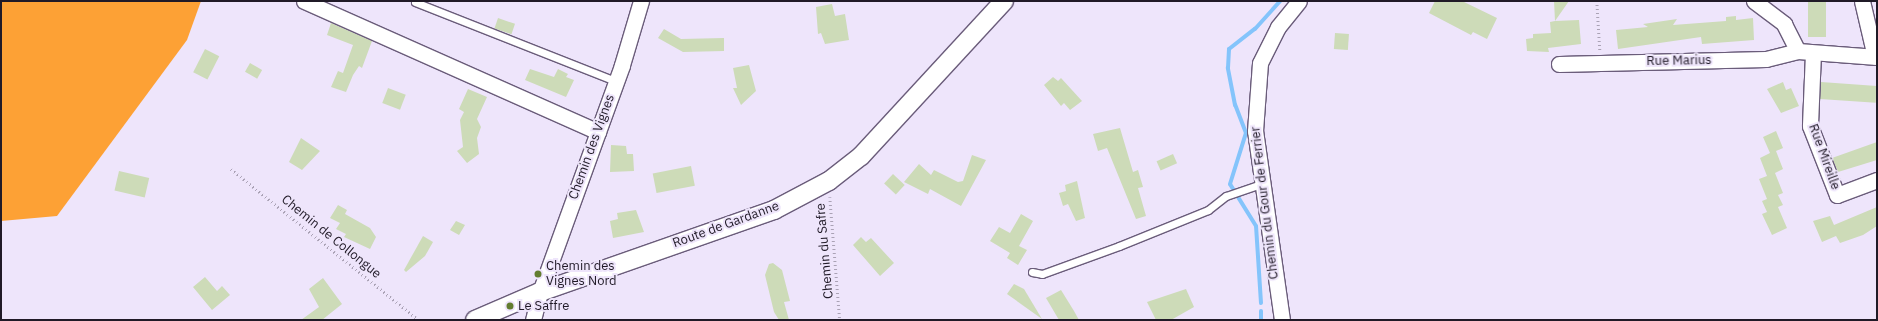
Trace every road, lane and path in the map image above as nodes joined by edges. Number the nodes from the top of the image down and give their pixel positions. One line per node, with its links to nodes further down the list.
1 (304, 1): 15 (street)
2 (641, 1): 14 (street, Chemin des Vignes)
3 (1004, 1): 18 (street, Route de Gardanne)
4 (1299, 1): 19 (street, Chemin du Gour de Ferrier)
5 (1597, 1): 12 (path)
6 (1754, 1): 9 (street)
7 (1862, 1): 11 (street)
8 (416, 2): 14 (lane)
9 (1798, 51): 10 (street); 12 (street, Rue Marius)
10 (1813, 53): 11 (street); 17 (street, Rue Mireille)
11 (1876, 57)
12 (1601, 63): 13 (street, Rue Marius)
13 (1559, 64)
14 (616, 81): 15 (street, Chemin des Vignes)
15 (598, 132): 21 (street, Chemin des Vignes)
16 (231, 169): 22 (path, Chemin de Collongue)
17 (1877, 180)
18 (829, 181): 21 (street, Route de Gardanne); 25 (path, Chemin du Safre)
19 (1261, 184): 20 (lane); 26 (street, Chemin du Gour de Ferrier)
20 (1032, 272)
21 (540, 292): 23 (street, Route de Gardanne); 24 (street, Chemin des Vignes)
22 (419, 320)
23 (475, 320)
24 (533, 320)
25 (840, 320)
26 (1282, 320)

